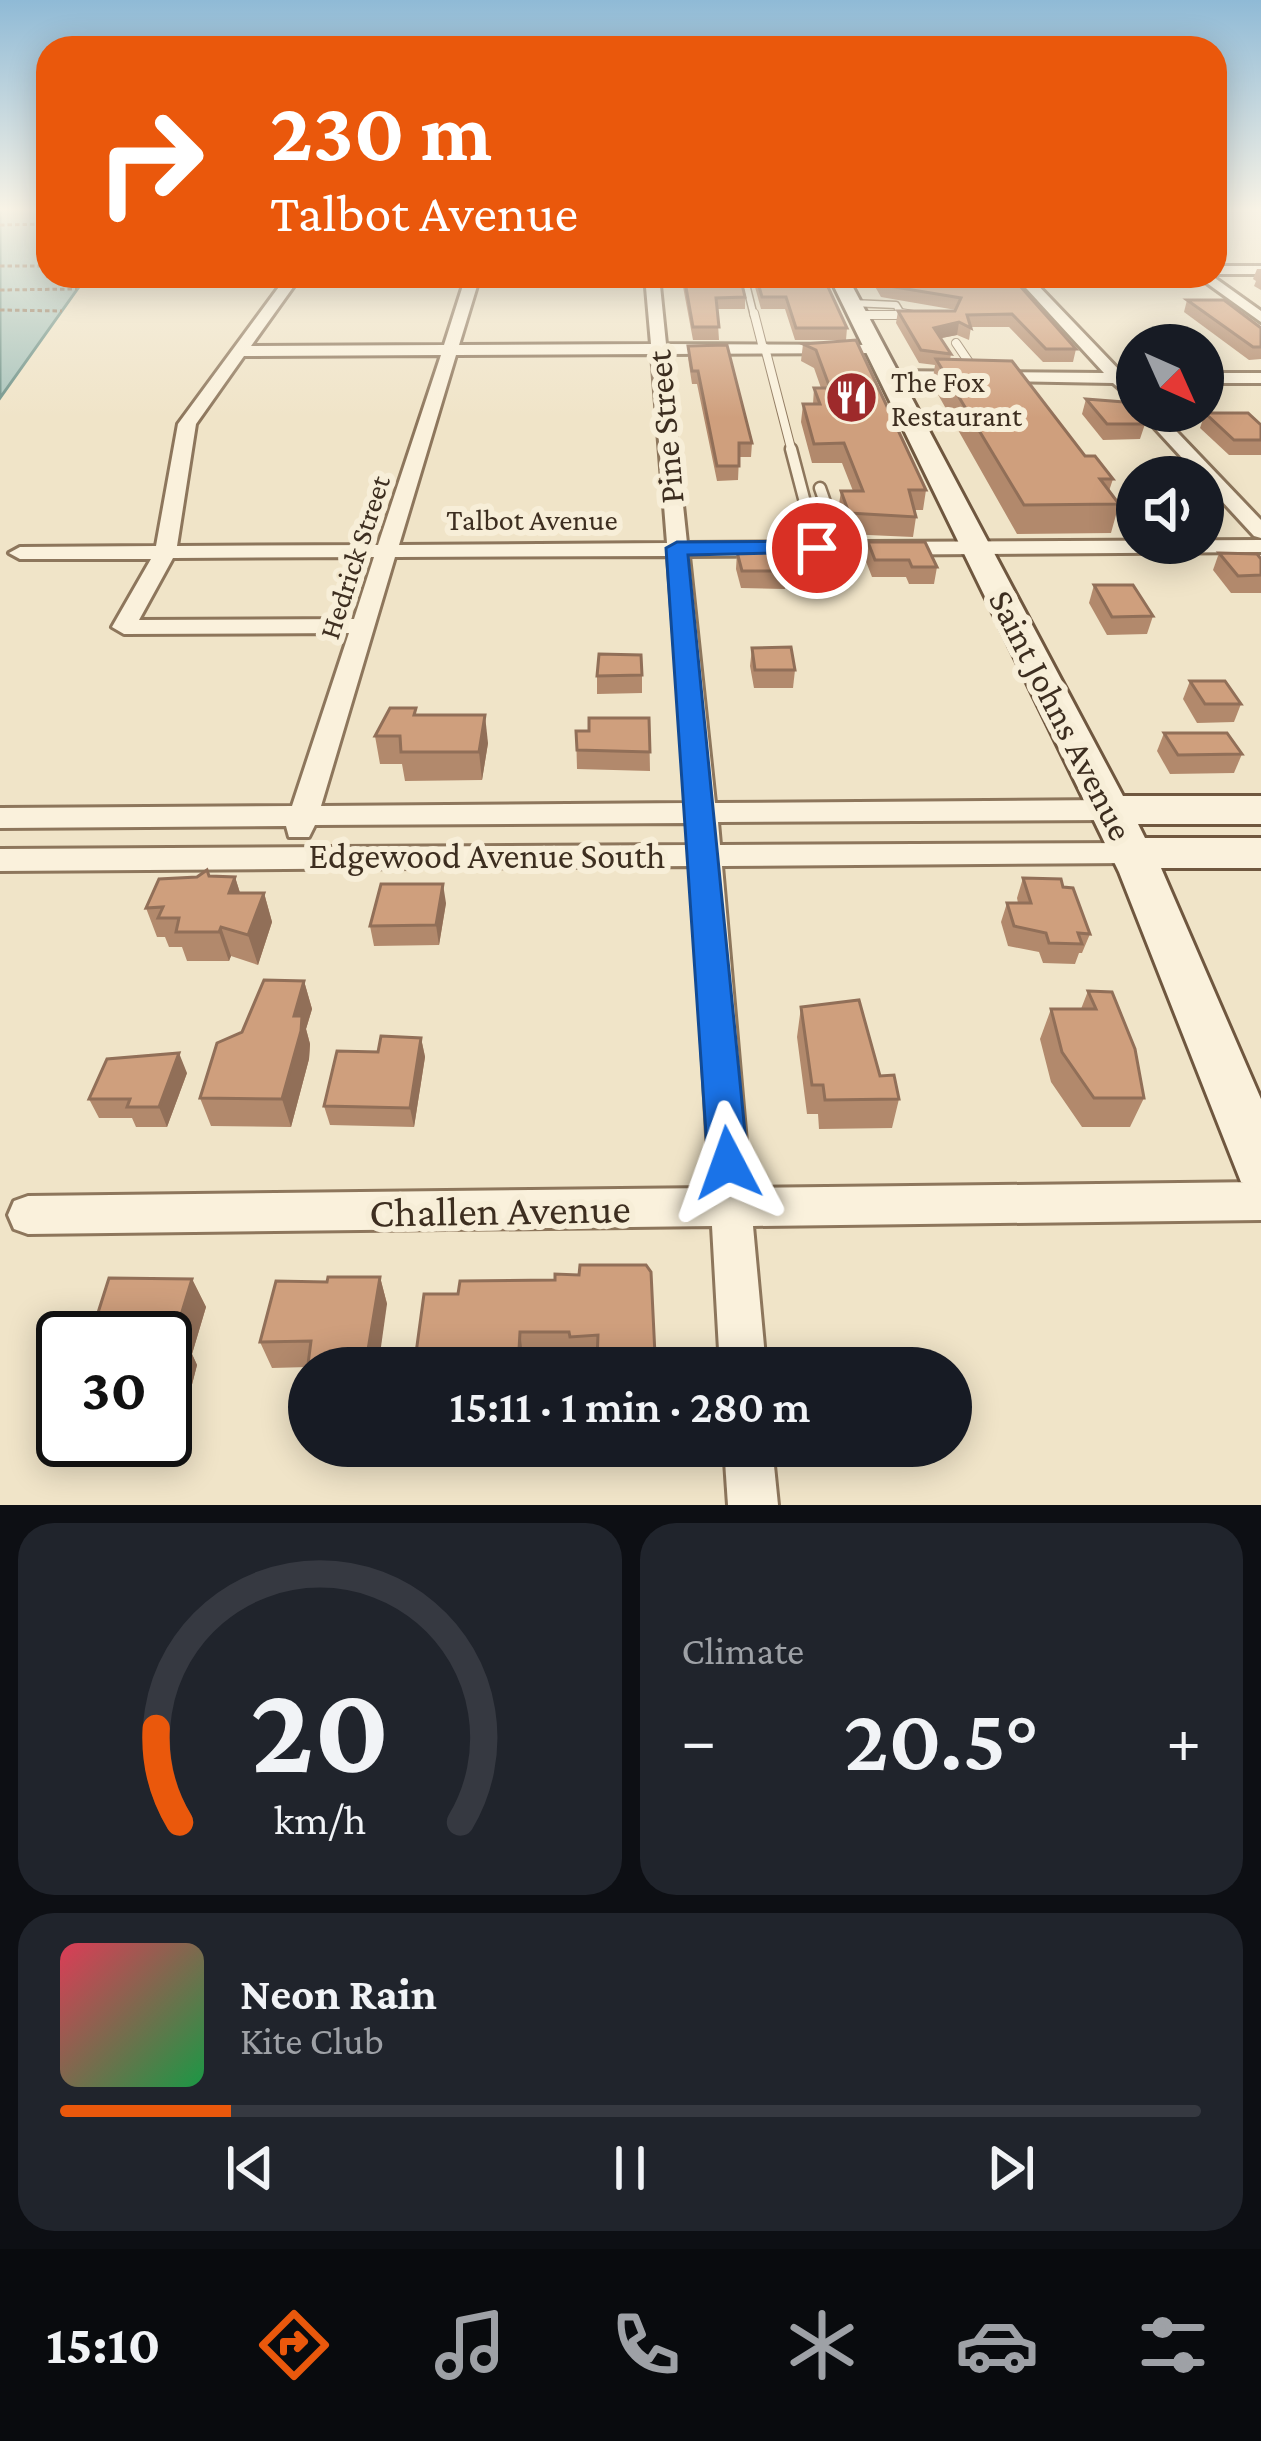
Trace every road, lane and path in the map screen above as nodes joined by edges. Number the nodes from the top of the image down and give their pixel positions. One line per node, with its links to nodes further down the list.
1 (284, 288): 18 (street)
2 (469, 288): 17 (street, Hedrick Street)
3 (653, 288): 15 (street, Pine Street)
4 (747, 288): 16 (lane)
5 (1033, 288): 21 (street)
6 (1220, 288): 12 (street)
7 (77, 289): 8 (path)
8 (0, 290)
9 (0, 310): 10 (path)
10 (62, 311)
11 (919, 315): 13 (lane)
12 (1261, 318)
13 (862, 323): 16 (street); 23 (street); 31 (main road, Saint Johns Avenue)
14 (956, 344): 23 (lane)
15 (658, 348): 16 (street); 17 (street); 32 (street, Pine Street)
16 (764, 348): 33 (lane)
17 (449, 349): 18 (street); 35 (street, Hedrick Street)
18 (239, 351): 36 (street)
19 (1224, 371): 22 (street)
20 (1116, 373): 21 (street)
21 (1113, 374): 23 (street); 24 (street); 25 (street)
22 (1261, 374): 26 (street)
23 (978, 375)
24 (1116, 375)
25 (1116, 377)
26 (1224, 377)
27 (1168, 432): 29 (street)
28 (820, 488): 34 (lane)
29 (1261, 532)
30 (1261, 546): 31 (street, Talbot Avenue)
31 (976, 547): 34 (street, Talbot Avenue); 40 (main road, Saint Johns Avenue)
32 (677, 548): 33 (street, Talbot Avenue); 35 (street, Talbot Avenue); 41 (street, Pine Street)
33 (817, 548): 34 (street, Talbot Avenue)
34 (841, 548)
35 (388, 549): 36 (street, Talbot Avenue); 38 (street, Hedrick Street)
36 (166, 551): 37 (street, Talbot Avenue); 38 (street)
37 (20, 553)
38 (363, 626): 42 (street, Hedrick Street)
39 (1261, 809): 40 (main road, Edgewood Avenue South)
40 (1109, 810): 41 (street, Edgewood Avenue South); 44 (main road, Saint Johns Avenue)
41 (701, 812): 42 (street, Edgewood Avenue South); 46 (street, Pine Street)
42 (303, 816): 43 (street, Edgewood Avenue South); 47 (street, Hedrick Street)
43 (0, 818)
44 (1131, 853): 45 (main road, Edgewood Avenue South); 46 (street, Edgewood Avenue South); 49 (main road, Saint Johns Avenue)
45 (1261, 853)
46 (706, 854): 47 (street, Edgewood Avenue South); 51 (street, Pine Street)
47 (292, 857): 48 (street, Edgewood Avenue South)
48 (0, 860)
49 (1261, 1164)
50 (1261, 1201): 51 (street, Challen Avenue)
51 (731, 1206): 52 (street, Challen Avenue); 53 (street, Pine Street)
52 (28, 1215)
53 (741, 1347)
54 (750, 1467): 55 (street)
55 (753, 1505)

